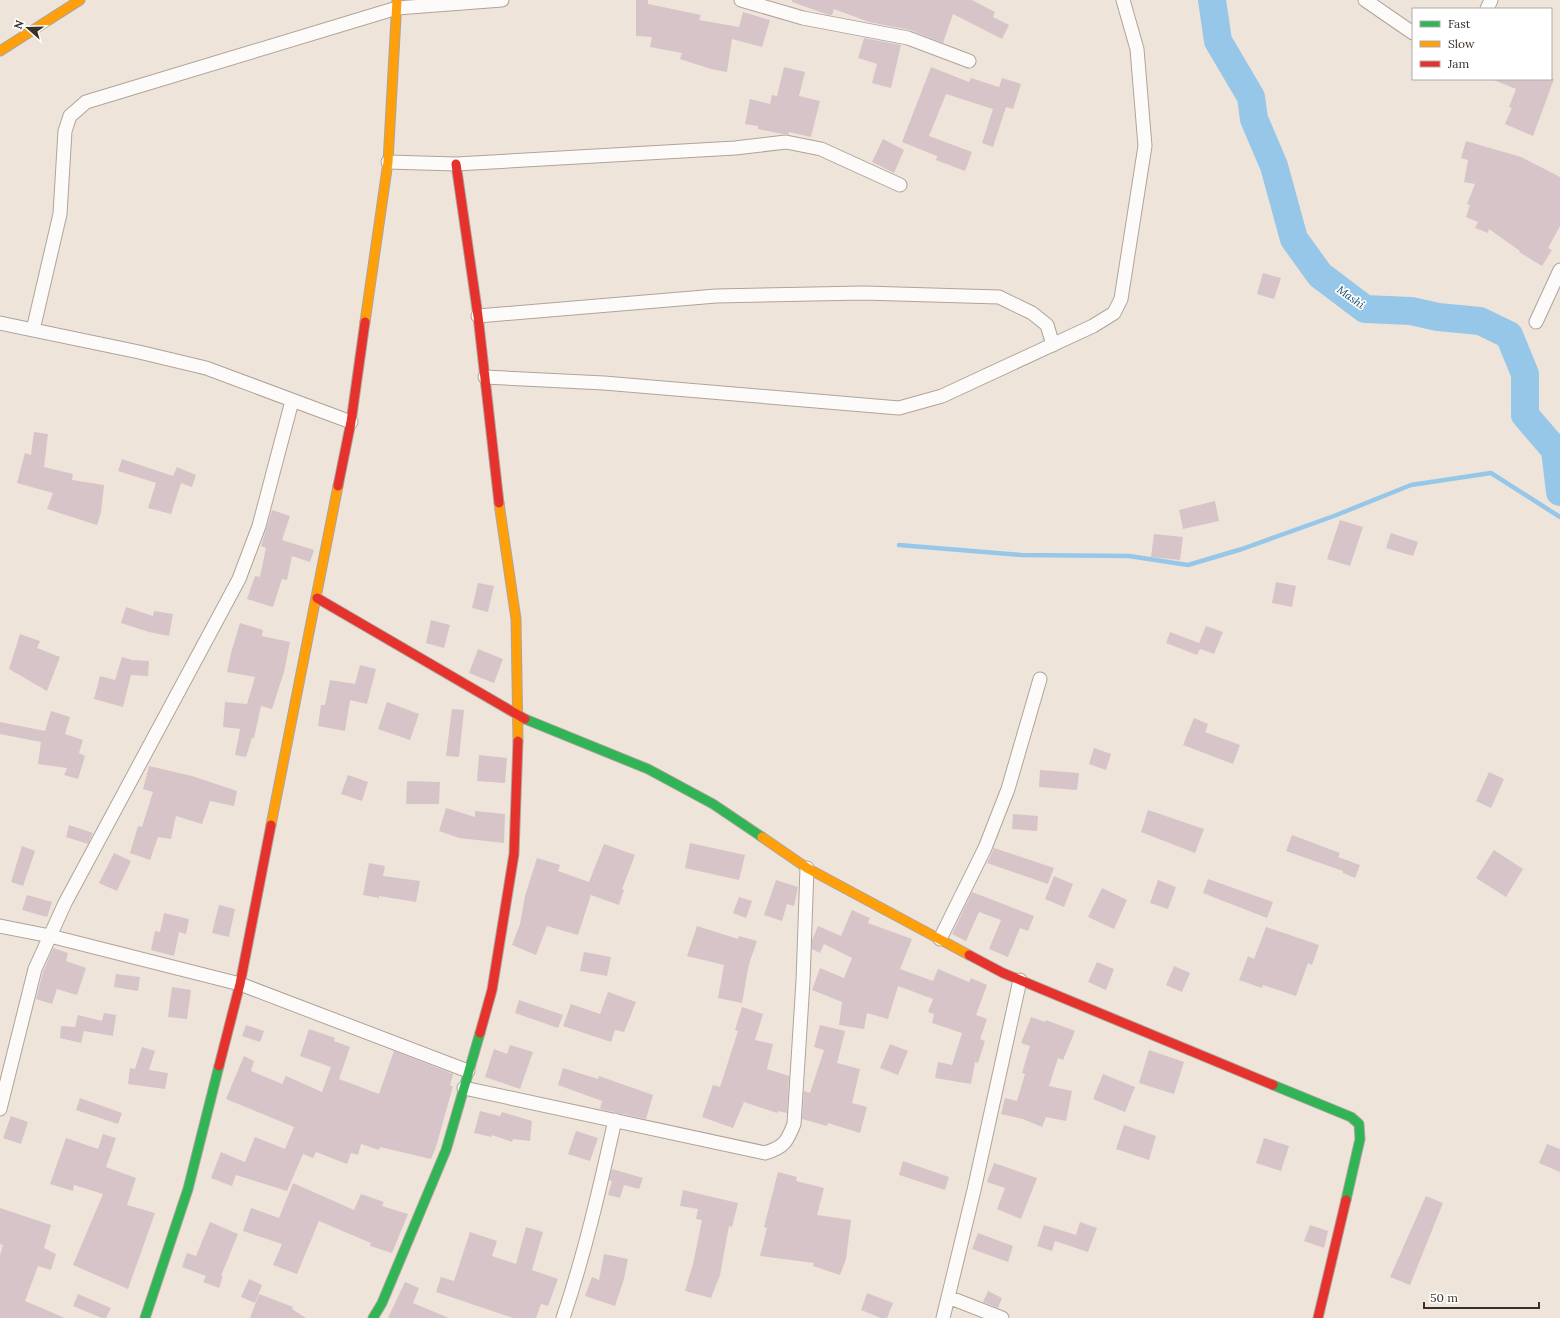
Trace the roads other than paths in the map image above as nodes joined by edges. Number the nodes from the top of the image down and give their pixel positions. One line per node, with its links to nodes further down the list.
1 (80, 0): 8 (street)
2 (502, 0): 6 (street)
3 (741, 0): 9 (street)
4 (1123, 0): 18 (street)
5 (1365, 0): 7 (street)
6 (397, 4): 10 (street); 17 (street)
7 (1412, 32)
8 (0, 50)
9 (969, 61)
10 (388, 162): 11 (street); 21 (street)
11 (456, 164): 12 (street); 14 (street)
12 (900, 185)
13 (1560, 270): 15 (street)
14 (478, 316): 18 (street); 19 (street)
15 (1536, 322)
16 (0, 323): 17 (street)
17 (33, 330): 20 (street)
18 (1053, 345): 19 (street)
19 (485, 377): 24 (street)
20 (292, 401): 21 (street); 27 (street)
21 (351, 422): 22 (street)
22 (317, 598): 24 (street); 30 (street)
23 (1040, 679): 28 (street)
24 (518, 716): 25 (street); 31 (street)
25 (807, 868): 28 (street); 34 (street)
26 (0, 926): 27 (street)
27 (50, 936): 30 (street); 33 (street)
28 (940, 939): 29 (street)
29 (1020, 980): 35 (street); 41 (street)
30 (240, 984): 31 (street); 36 (street)
31 (468, 1071): 32 (street)
32 (464, 1088): 34 (street); 37 (street)
33 (0, 1109)
34 (615, 1120): 38 (street)
35 (948, 1297): 39 (street); 40 (street)
36 (145, 1318)
37 (373, 1318)
38 (563, 1318)
39 (943, 1318)
40 (1002, 1318)
41 (1318, 1318)

